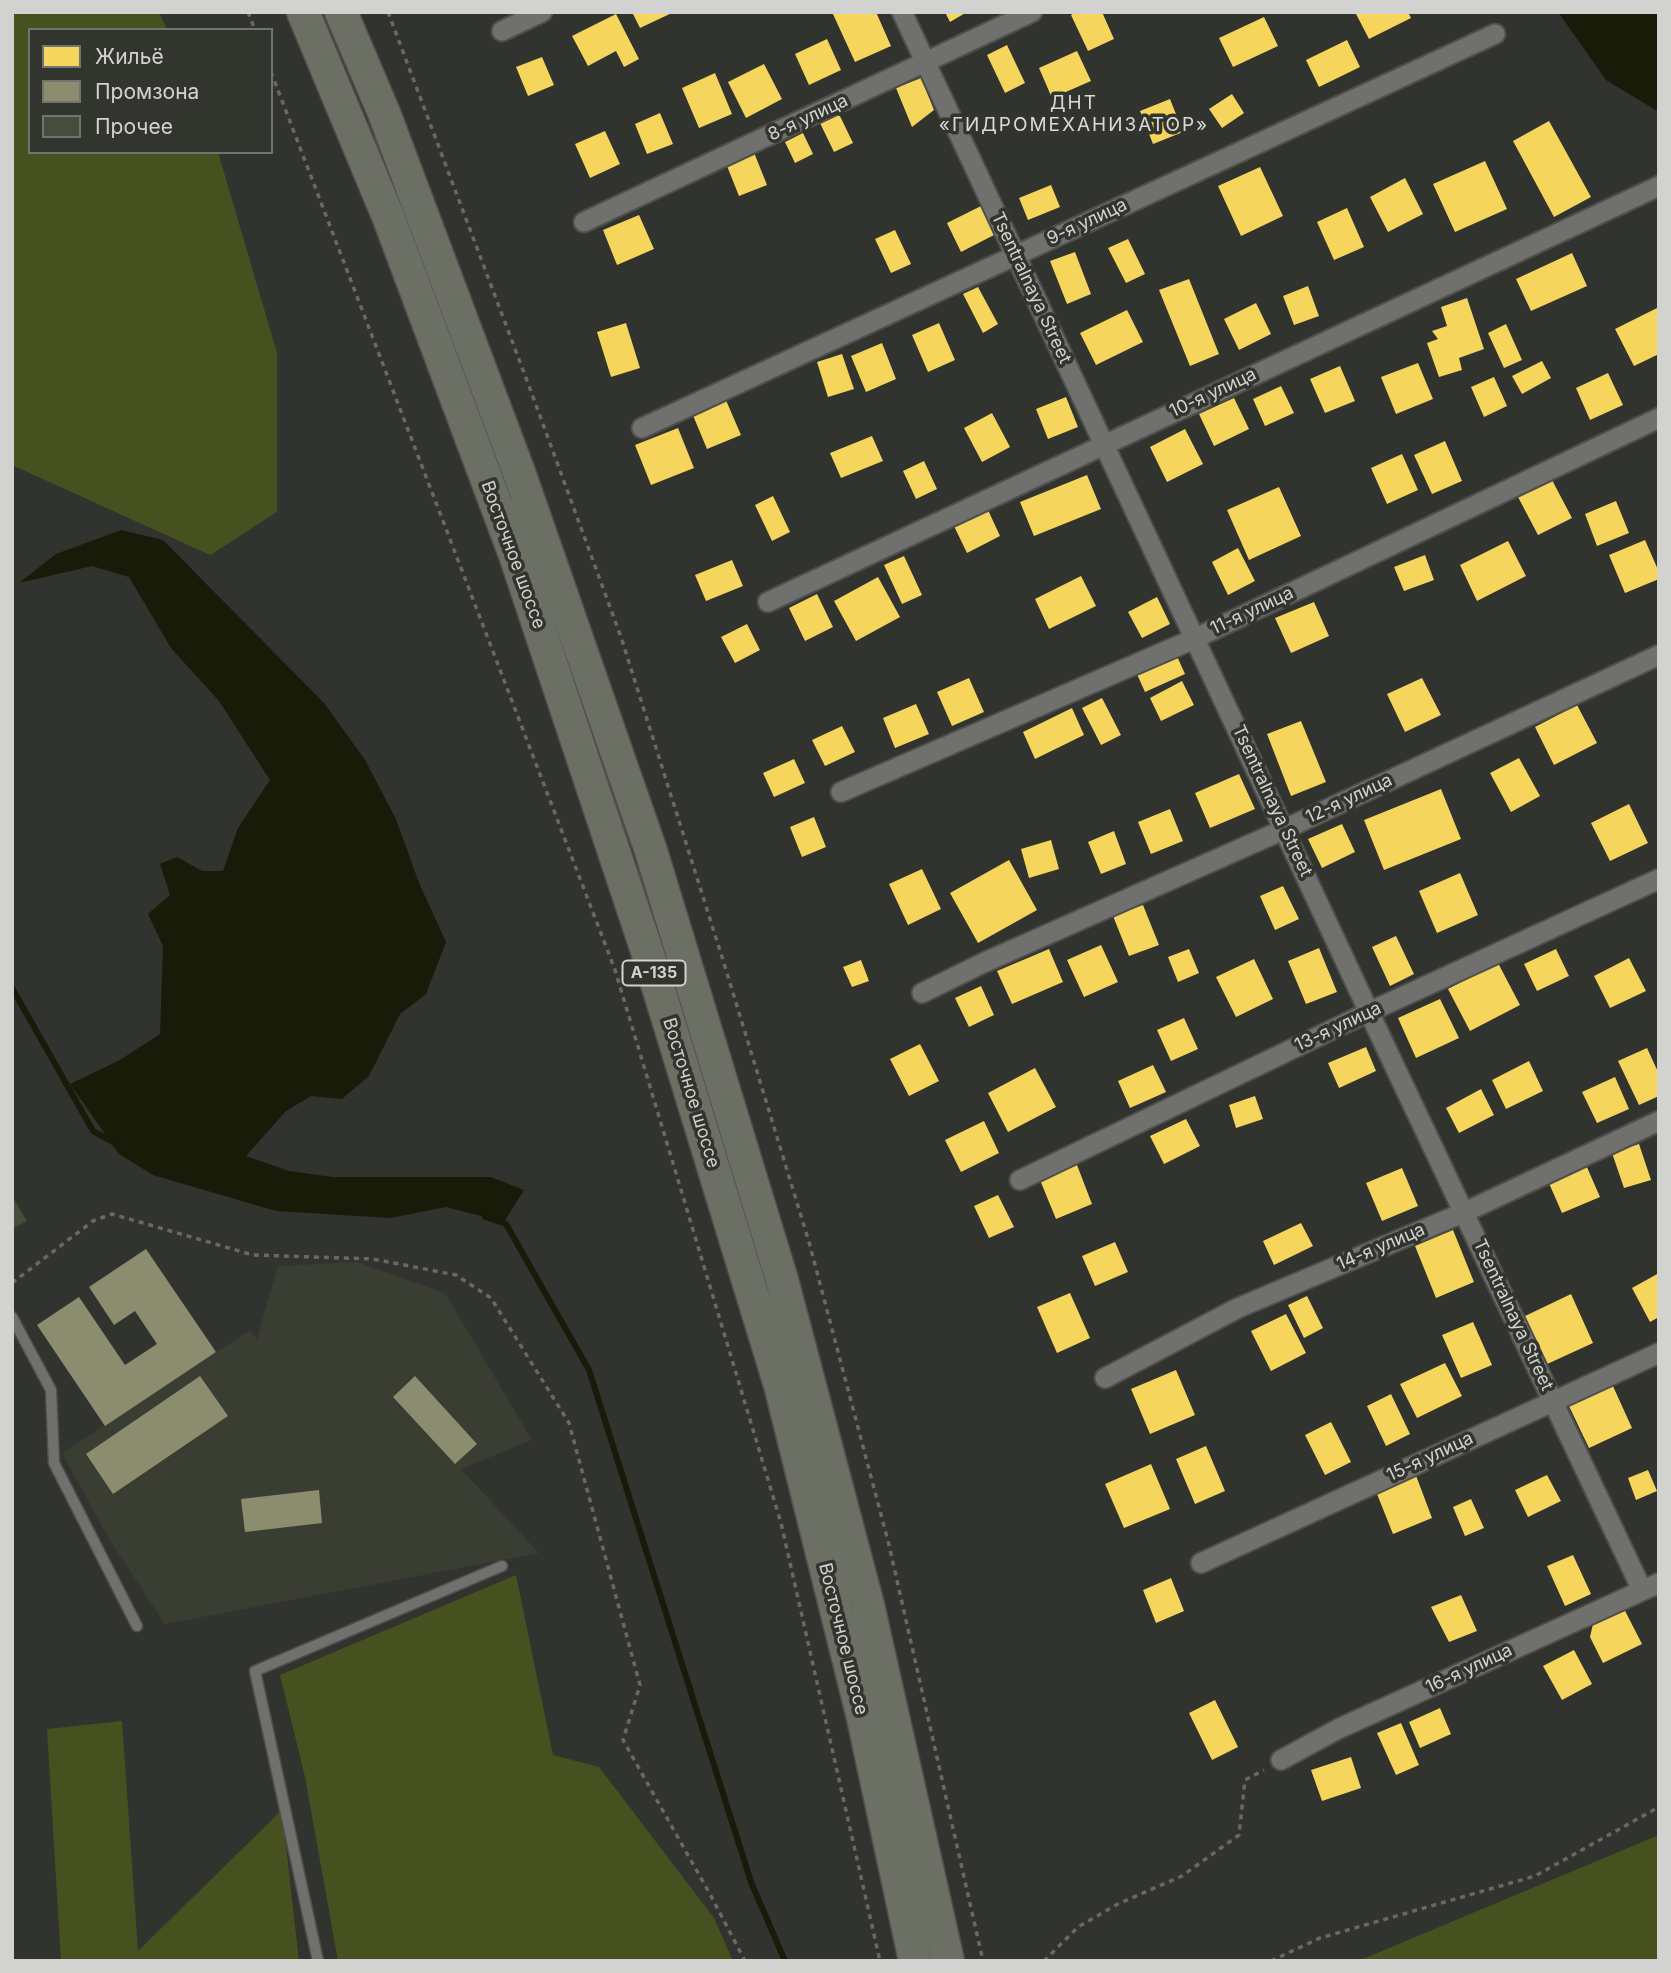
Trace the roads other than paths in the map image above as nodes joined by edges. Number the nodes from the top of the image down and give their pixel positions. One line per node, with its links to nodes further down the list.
1 (303, 12): 36 (highway, Восточное шоссе / А-135)
2 (341, 12): 37 (highway, Восточное шоссе / А-135)
3 (542, 12): 6 (street)
4 (902, 12): 8 (street, Tsentralnaya Street)
5 (1032, 12): 8 (street, 8-я улица)
6 (502, 32)
7 (1494, 34): 11 (street, 9-я улица)
8 (926, 63): 10 (street, 8-я улица); 11 (street, Tsentralnaya Street)
9 (1659, 186): 14 (street, 10-я улица)
10 (584, 222)
11 (1016, 255): 13 (street, 9-я улица); 14 (street, Tsentralnaya Street)
12 (1659, 418): 16 (street, 11-я улица)
13 (642, 428)
14 (1104, 444): 15 (street, 10-я улица); 16 (street, Tsentralnaya Street)
15 (768, 602)
16 (1196, 638): 18 (street, 11-я улица); 19 (street, Tsentralnaya Street)
17 (1659, 654): 19 (street, 12-я улица)
18 (841, 792)
19 (1285, 829): 21 (street, 12-я улица); 22 (street, Tsentralnaya Street)
20 (1659, 879): 22 (street, 13-я улица)
21 (922, 993)
22 (1369, 1012): 24 (street, 13-я улица); 25 (street, Tsentralnaya Street)
23 (1659, 1121): 25 (street, 14-я улица)
24 (1020, 1180)
25 (1465, 1212): 28 (street, 14-я улица); 29 (street, Tsentralnaya Street)
26 (12, 1317): 33 (lane)
27 (1659, 1353): 29 (street, 15-я улица)
28 (1105, 1378)
29 (1553, 1401): 30 (street, 15-я улица); 32 (street, Tsentralnaya Street)
30 (1202, 1563)
31 (502, 1566): 35 (lane)
32 (1651, 1586): 34 (street, 16-я улица)
33 (137, 1626)
34 (1281, 1760)
35 (318, 1961)
36 (915, 1961)
37 (948, 1961)

